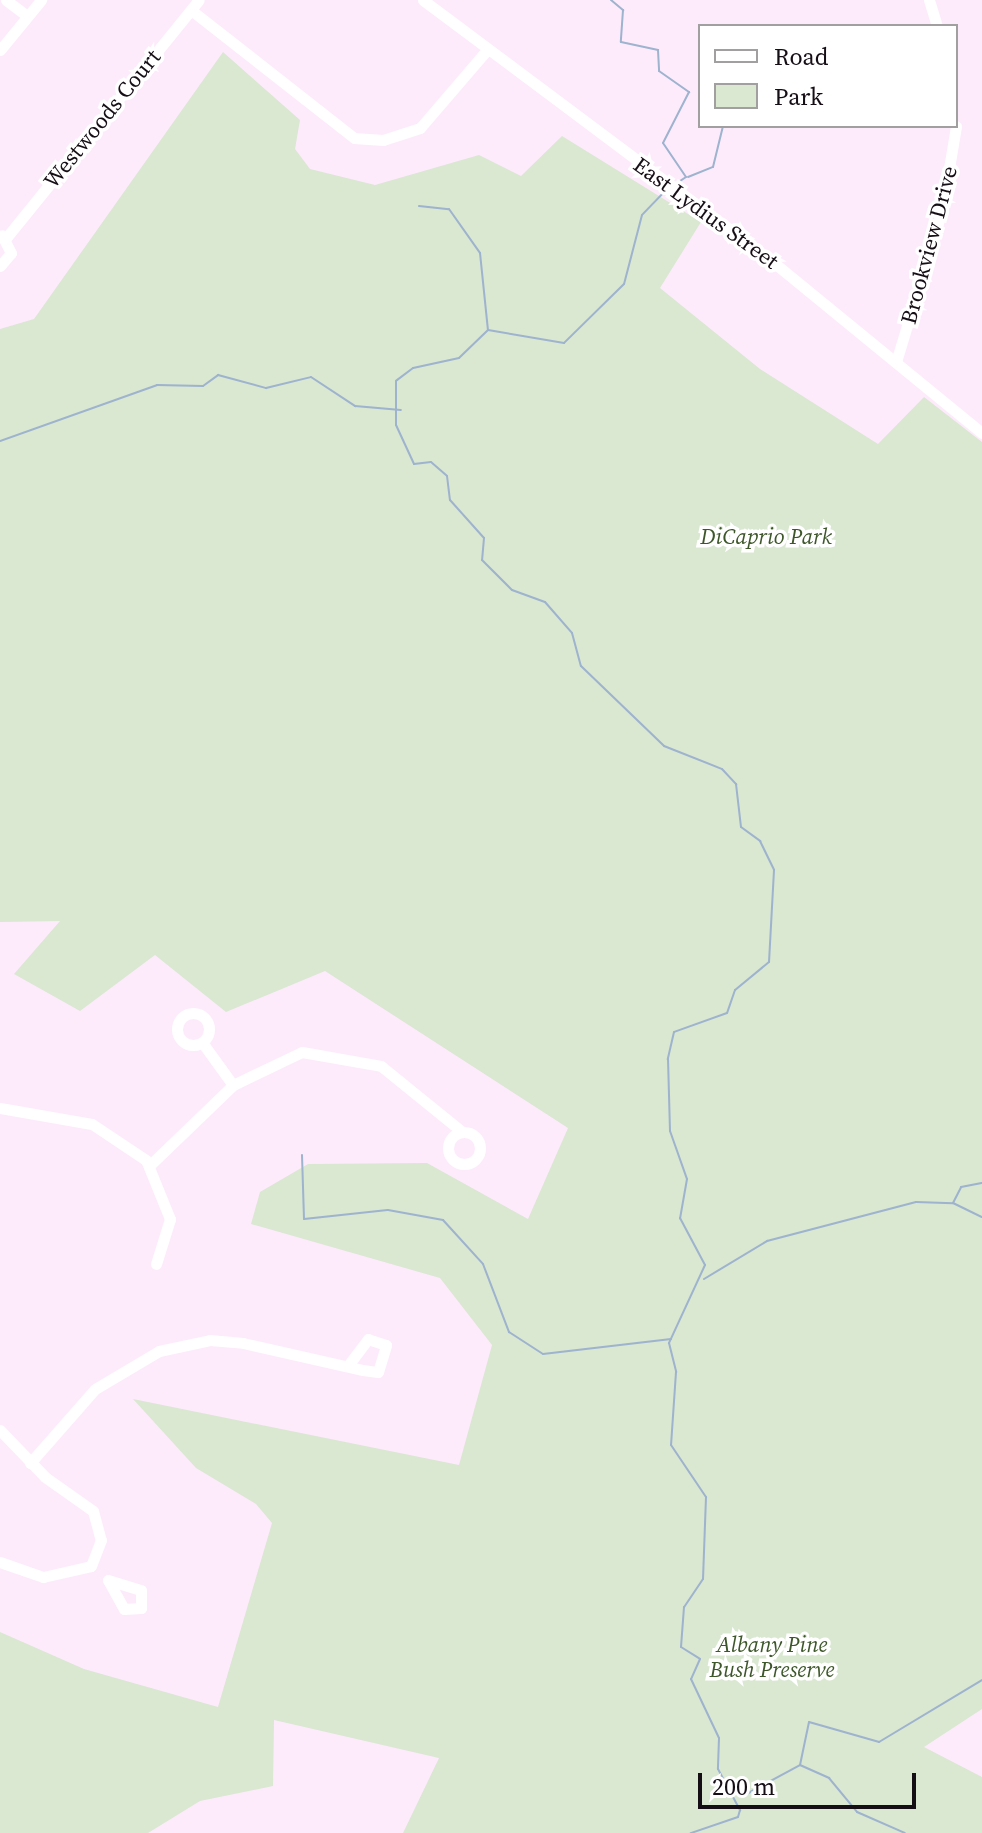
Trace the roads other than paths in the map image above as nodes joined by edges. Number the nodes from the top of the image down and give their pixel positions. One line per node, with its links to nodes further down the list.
1 (6, 0): 6 (street)
2 (41, 0): 6 (street)
3 (423, 0): 9 (street, East Lydius Street)
4 (929, 0): 7 (street)
5 (195, 5): 9 (street); 11 (street, Westwoods Court)
6 (27, 16): 8 (street)
7 (936, 24)
8 (0, 50)
9 (486, 51): 13 (street, East Lydius Street)
10 (956, 128): 13 (street, Brookview Drive)
11 (3, 236): 12 (street, Westwoods Court)
12 (0, 266)
13 (896, 362): 14 (street, East Lydius Street)
14 (982, 433)
15 (204, 1045): 16 (street)
16 (233, 1085): 18 (street); 19 (street)
17 (0, 1108): 19 (street)
18 (460, 1130)
19 (150, 1165): 20 (street)
20 (156, 1264)
21 (348, 1366): 23 (street)
22 (0, 1430): 23 (street)
23 (30, 1463): 25 (street)
24 (0, 1562): 25 (street)
25 (91, 1566): 26 (street)
26 (108, 1580)

